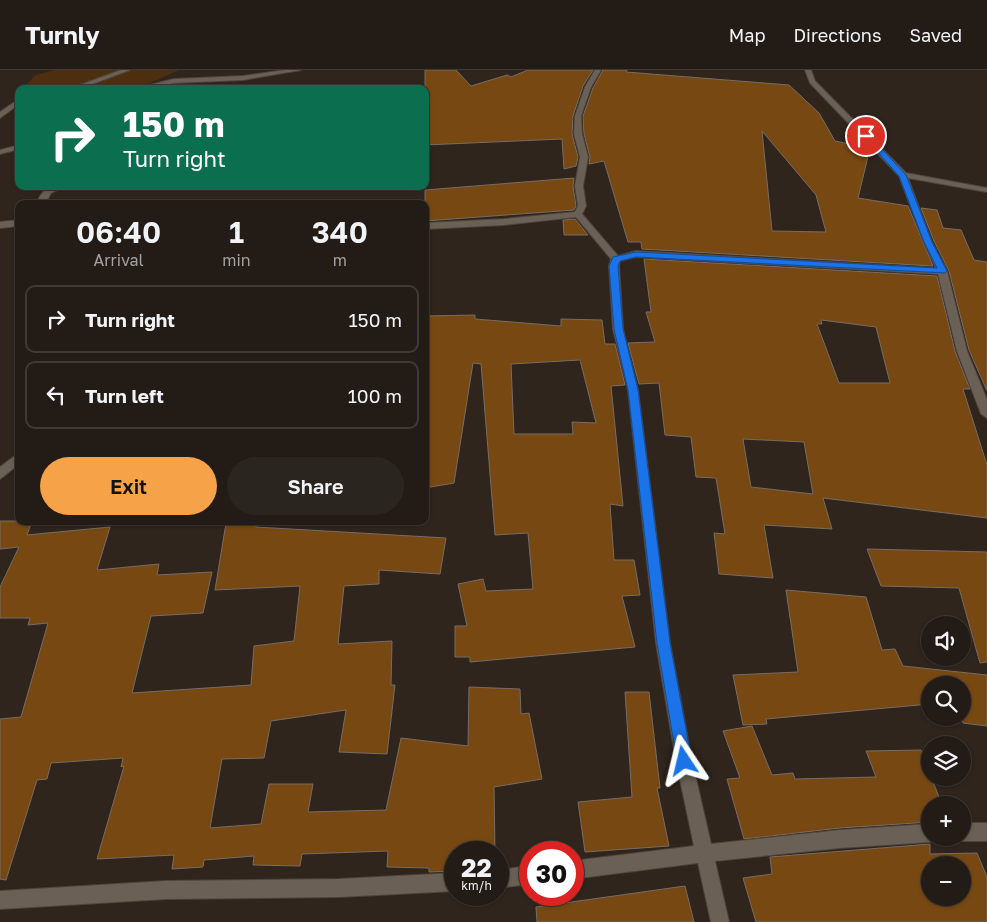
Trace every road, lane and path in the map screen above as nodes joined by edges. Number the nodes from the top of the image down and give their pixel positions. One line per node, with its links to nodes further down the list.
1 (127, 70): 5 (street)
2 (298, 70): 6 (street)
3 (598, 70): 15 (street)
4 (808, 70): 11 (street)
5 (84, 85)
6 (155, 85)
7 (15, 103): 8 (street)
8 (0, 116)
9 (15, 148): 10 (street)
10 (0, 152)
11 (903, 175): 13 (street); 20 (street)
12 (51, 190): 14 (street)
13 (987, 190)
14 (42, 200)
15 (578, 214): 18 (street); 19 (street)
16 (15, 223): 17 (street)
17 (0, 225)
18 (429, 226)
19 (616, 259): 20 (street); 27 (street)
20 (942, 271): 21 (street)
21 (987, 414)
22 (15, 461): 23 (street)
23 (0, 474)
24 (971, 832): 25 (street)
25 (987, 832)
26 (921, 833): 27 (street)
27 (705, 852): 28 (street); 31 (street)
28 (584, 868)
29 (444, 883): 30 (street)
30 (0, 900)
31 (720, 922)

